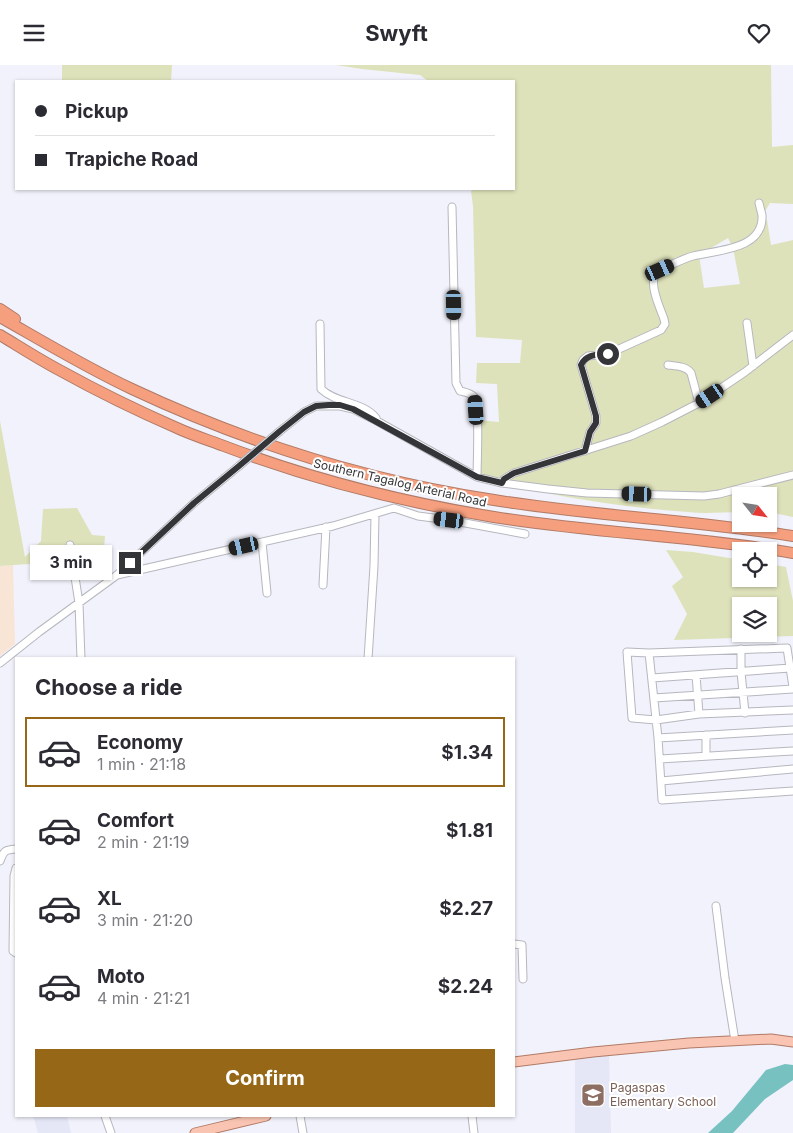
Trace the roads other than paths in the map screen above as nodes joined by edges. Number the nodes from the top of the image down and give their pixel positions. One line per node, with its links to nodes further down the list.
1 (759, 203): 16 (street)
2 (452, 207): 18 (street)
3 (0, 309): 10 (highway)
4 (0, 317): 10 (highway, Southern Tagalog Arterial Road)
5 (747, 323): 12 (street)
6 (320, 324): 15 (street)
7 (0, 335): 13 (highway, Southern Tagalog Arterial Road)
8 (793, 335): 12 (street)
9 (0, 342): 13 (highway)
10 (69, 357): 23 (highway, Southern Tagalog Arterial Road)
11 (668, 365): 14 (street)
12 (753, 366): 14 (street)
13 (59, 371): 26 (highway, Southern Tagalog Arterial Road)
14 (699, 403): 16 (street)
15 (376, 421): 18 (street); 27 (street, bridge)
16 (585, 451): 19 (street)
17 (793, 475): 19 (street)
18 (477, 477): 19 (street)
19 (502, 483)
20 (375, 514): 21 (street); 22 (street); 34 (street)
21 (326, 527): 24 (street); 28 (street)
22 (525, 534)
23 (793, 536)
24 (262, 542): 27 (street); 29 (street)
25 (70, 545): 30 (street)
26 (793, 553)
27 (117, 575): 30 (street)
28 (323, 585)
29 (268, 593)
30 (78, 603): 33 (street); 35 (street)
31 (741, 649): 32 (street); 36 (street); 37 (street)
32 (649, 653): 39 (street); 47 (street)
33 (81, 657)
34 (368, 657)
35 (0, 663)
36 (790, 668): 37 (street); 40 (street)
37 (741, 672): 38 (street); 41 (street)
38 (696, 675): 39 (street); 42 (street)
39 (652, 678): 43 (street)
40 (793, 689): 41 (street)
41 (743, 693): 42 (street); 45 (street)
42 (698, 695): 43 (street); 46 (street)
43 (654, 698): 47 (street)
44 (793, 711): 45 (street)
45 (745, 713): 46 (street)
46 (699, 715): 47 (street)
47 (656, 720): 50 (street)
48 (793, 730): 49 (street)
49 (706, 735): 50 (street); 52 (street)
50 (658, 738): 53 (street)
51 (793, 751): 52 (street)
52 (706, 756): 53 (street)
53 (660, 759): 55 (street)
54 (793, 769): 55 (street)
55 (661, 781): 56 (street)
56 (793, 791)
57 (15, 849): 58 (street)
58 (0, 861)
59 (15, 872): 60 (street)
60 (15, 885): 62 (street)
61 (716, 906): 67 (street)
62 (15, 907): 63 (street)
63 (15, 929): 65 (street)
64 (515, 944): 66 (street)
65 (15, 952)
66 (523, 979)
67 (735, 1041): 68 (main road); 69 (main road)
68 (793, 1042)
69 (515, 1062)
70 (106, 1117): 74 (street)
71 (262, 1117): 75 (main road)
72 (300, 1117): 76 (street)
73 (472, 1117): 77 (street)
74 (111, 1133)
75 (195, 1133)
76 (303, 1133)
77 (474, 1133)

